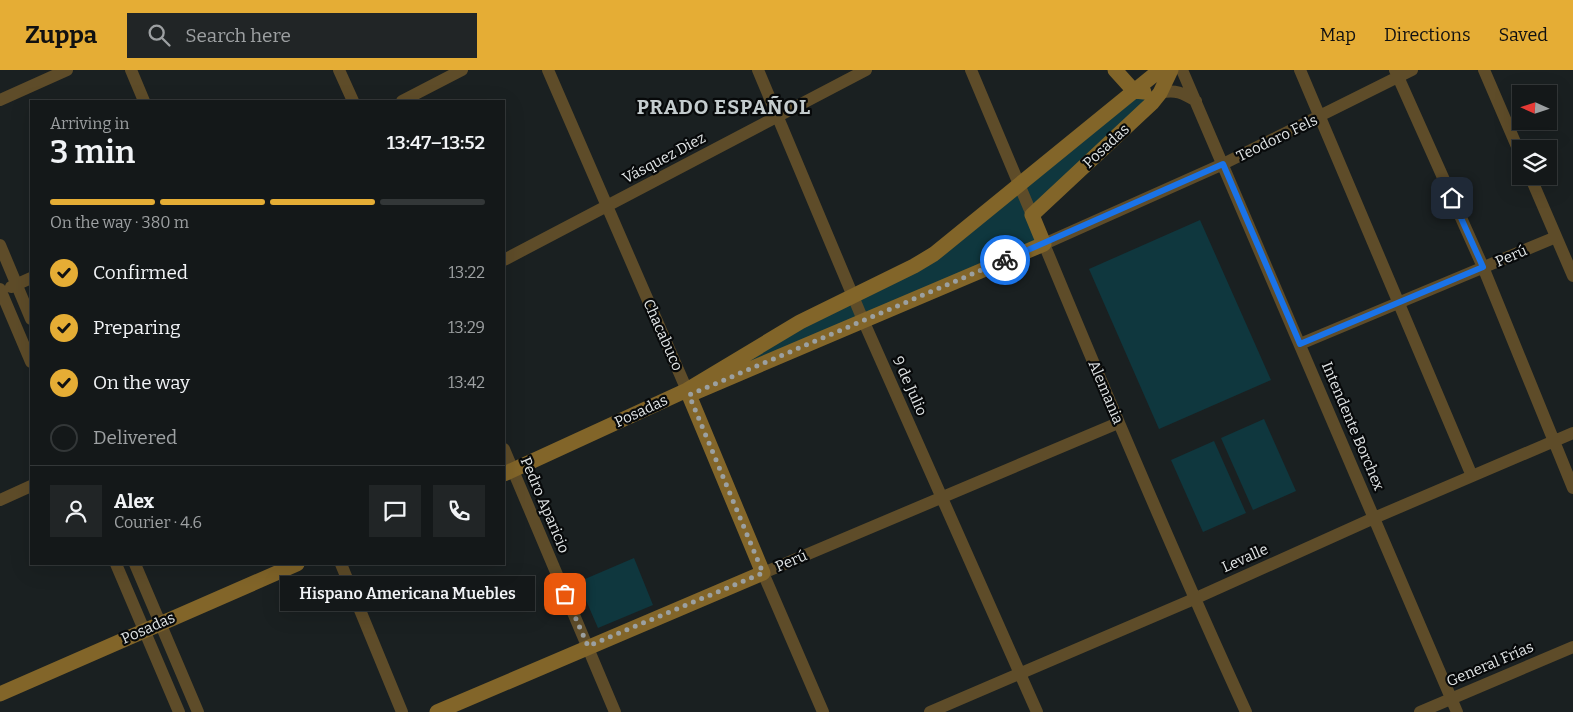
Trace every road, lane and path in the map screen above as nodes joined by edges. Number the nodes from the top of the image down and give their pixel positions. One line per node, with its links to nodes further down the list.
1 (67, 70): 19 (street)
2 (131, 70): 20 (street)
3 (339, 70): 21 (street)
4 (462, 70): 22 (street)
5 (548, 70): 30 (street, Chacabuco)
6 (758, 70): 25 (street, 9 de Julio)
7 (866, 70): 25 (street, Vásquez Diez)
8 (971, 70): 28 (street, Alemania)
9 (1115, 70): 17 (main road)
10 (1160, 70): 17 (main road, Posadas)
11 (1171, 70): 18 (main road, Posadas)
12 (1182, 70): 23 (street, Intendente Borchex)
13 (1300, 70): 24 (street)
14 (1412, 70): 16 (street, Teodoro Fels)
15 (1484, 70): 26 (street)
16 (1396, 73): 24 (street, Teodoro Fels); 36 (street)
17 (1134, 91): 18 (main road); 28 (main road, Posadas)
18 (1160, 92): 23 (street); 31 (main road, Posadas)
19 (0, 100)
20 (144, 100)
21 (353, 100)
22 (404, 100)
23 (1196, 101): 27 (street, Intendente Borchex)
24 (1320, 116): 27 (street, Teodoro Fels); 42 (street)
25 (777, 117): 30 (street, Vásquez Diez); 41 (street, 9 de Julio)
26 (1514, 140)
27 (1223, 164): 33 (street, Teodoro Fels); 46 (street, Intendente Borchex)
28 (1020, 184): 31 (street, Alemania); 41 (main road, Posadas)
29 (1534, 185): 32 (street)
30 (607, 207): 35 (street, Vásquez Diez); 48 (street, Chacabuco)
31 (1032, 215): 33 (main road, Alemania)
32 (1556, 237): 36 (street, Perú); 37 (street)
33 (1044, 244): 45 (main road, Teodoro Fels); 49 (street, Alemania)
34 (0, 245): 39 (street)
35 (505, 259)
36 (1483, 267): 42 (street, Perú); 51 (street)
37 (1573, 276)
38 (30, 278): 39 (street)
39 (17, 284): 40 (street); 44 (street)
40 (0, 290): 43 (street)
41 (853, 296): 45 (street, 9 de Julio); 48 (main road, Posadas)
42 (1400, 302): 46 (street, Perú); 54 (street)
43 (3, 305): 47 (street)
44 (30, 316)
45 (863, 320): 48 (main road, Posadas); 57 (street, 9 de Julio)
46 (1300, 344): 59 (street, Intendente Borchex)
47 (30, 360)
48 (688, 393): 53 (main road, Posadas); 64 (main road, Chacabuco)
49 (1118, 423): 57 (street, Perú); 65 (street, Alemania)
50 (1573, 433): 51 (street, Levalle)
51 (1553, 442): 54 (street, Levalle); 56 (street)
52 (505, 454): 53 (street, Pedro Aparicio)
53 (508, 472): 68 (street, Pedro Aparicio)
54 (1472, 476): 59 (street, Levalle)
55 (30, 486): 58 (street)
56 (1573, 488)
57 (941, 496): 64 (street, Perú); 70 (street, 9 de Julio)
58 (0, 500)
59 (1374, 518): 65 (street, Levalle); 72 (street, Intendente Borchex)
60 (116, 565): 67 (street)
61 (135, 565): 66 (street)
62 (295, 565): 66 (main road, Posadas)
63 (340, 565): 75 (street)
64 (763, 573): 68 (main road, Perú); 78 (street, Chacabuco)
65 (1194, 599): 70 (street, Levalle); 81 (street, Alemania)
66 (160, 623): 67 (main road, Posadas); 74 (street)
67 (143, 630): 71 (main road, Posadas); 73 (street)
68 (588, 646): 76 (main road, Perú); 77 (street, Pedro Aparicio)
69 (1573, 647): 72 (street, General Frías)
70 (1021, 673): 79 (street, Levalle); 80 (street, 9 de Julio)
71 (0, 694)
72 (1452, 698): 82 (street, General Frías); 83 (street, Intendente Borchex)
73 (179, 712)
74 (198, 712)
75 (402, 712)
76 (436, 712)
77 (615, 712)
78 (823, 712)
79 (930, 712)
80 (1037, 712)
81 (1246, 712)
82 (1420, 712)
83 (1457, 712)

